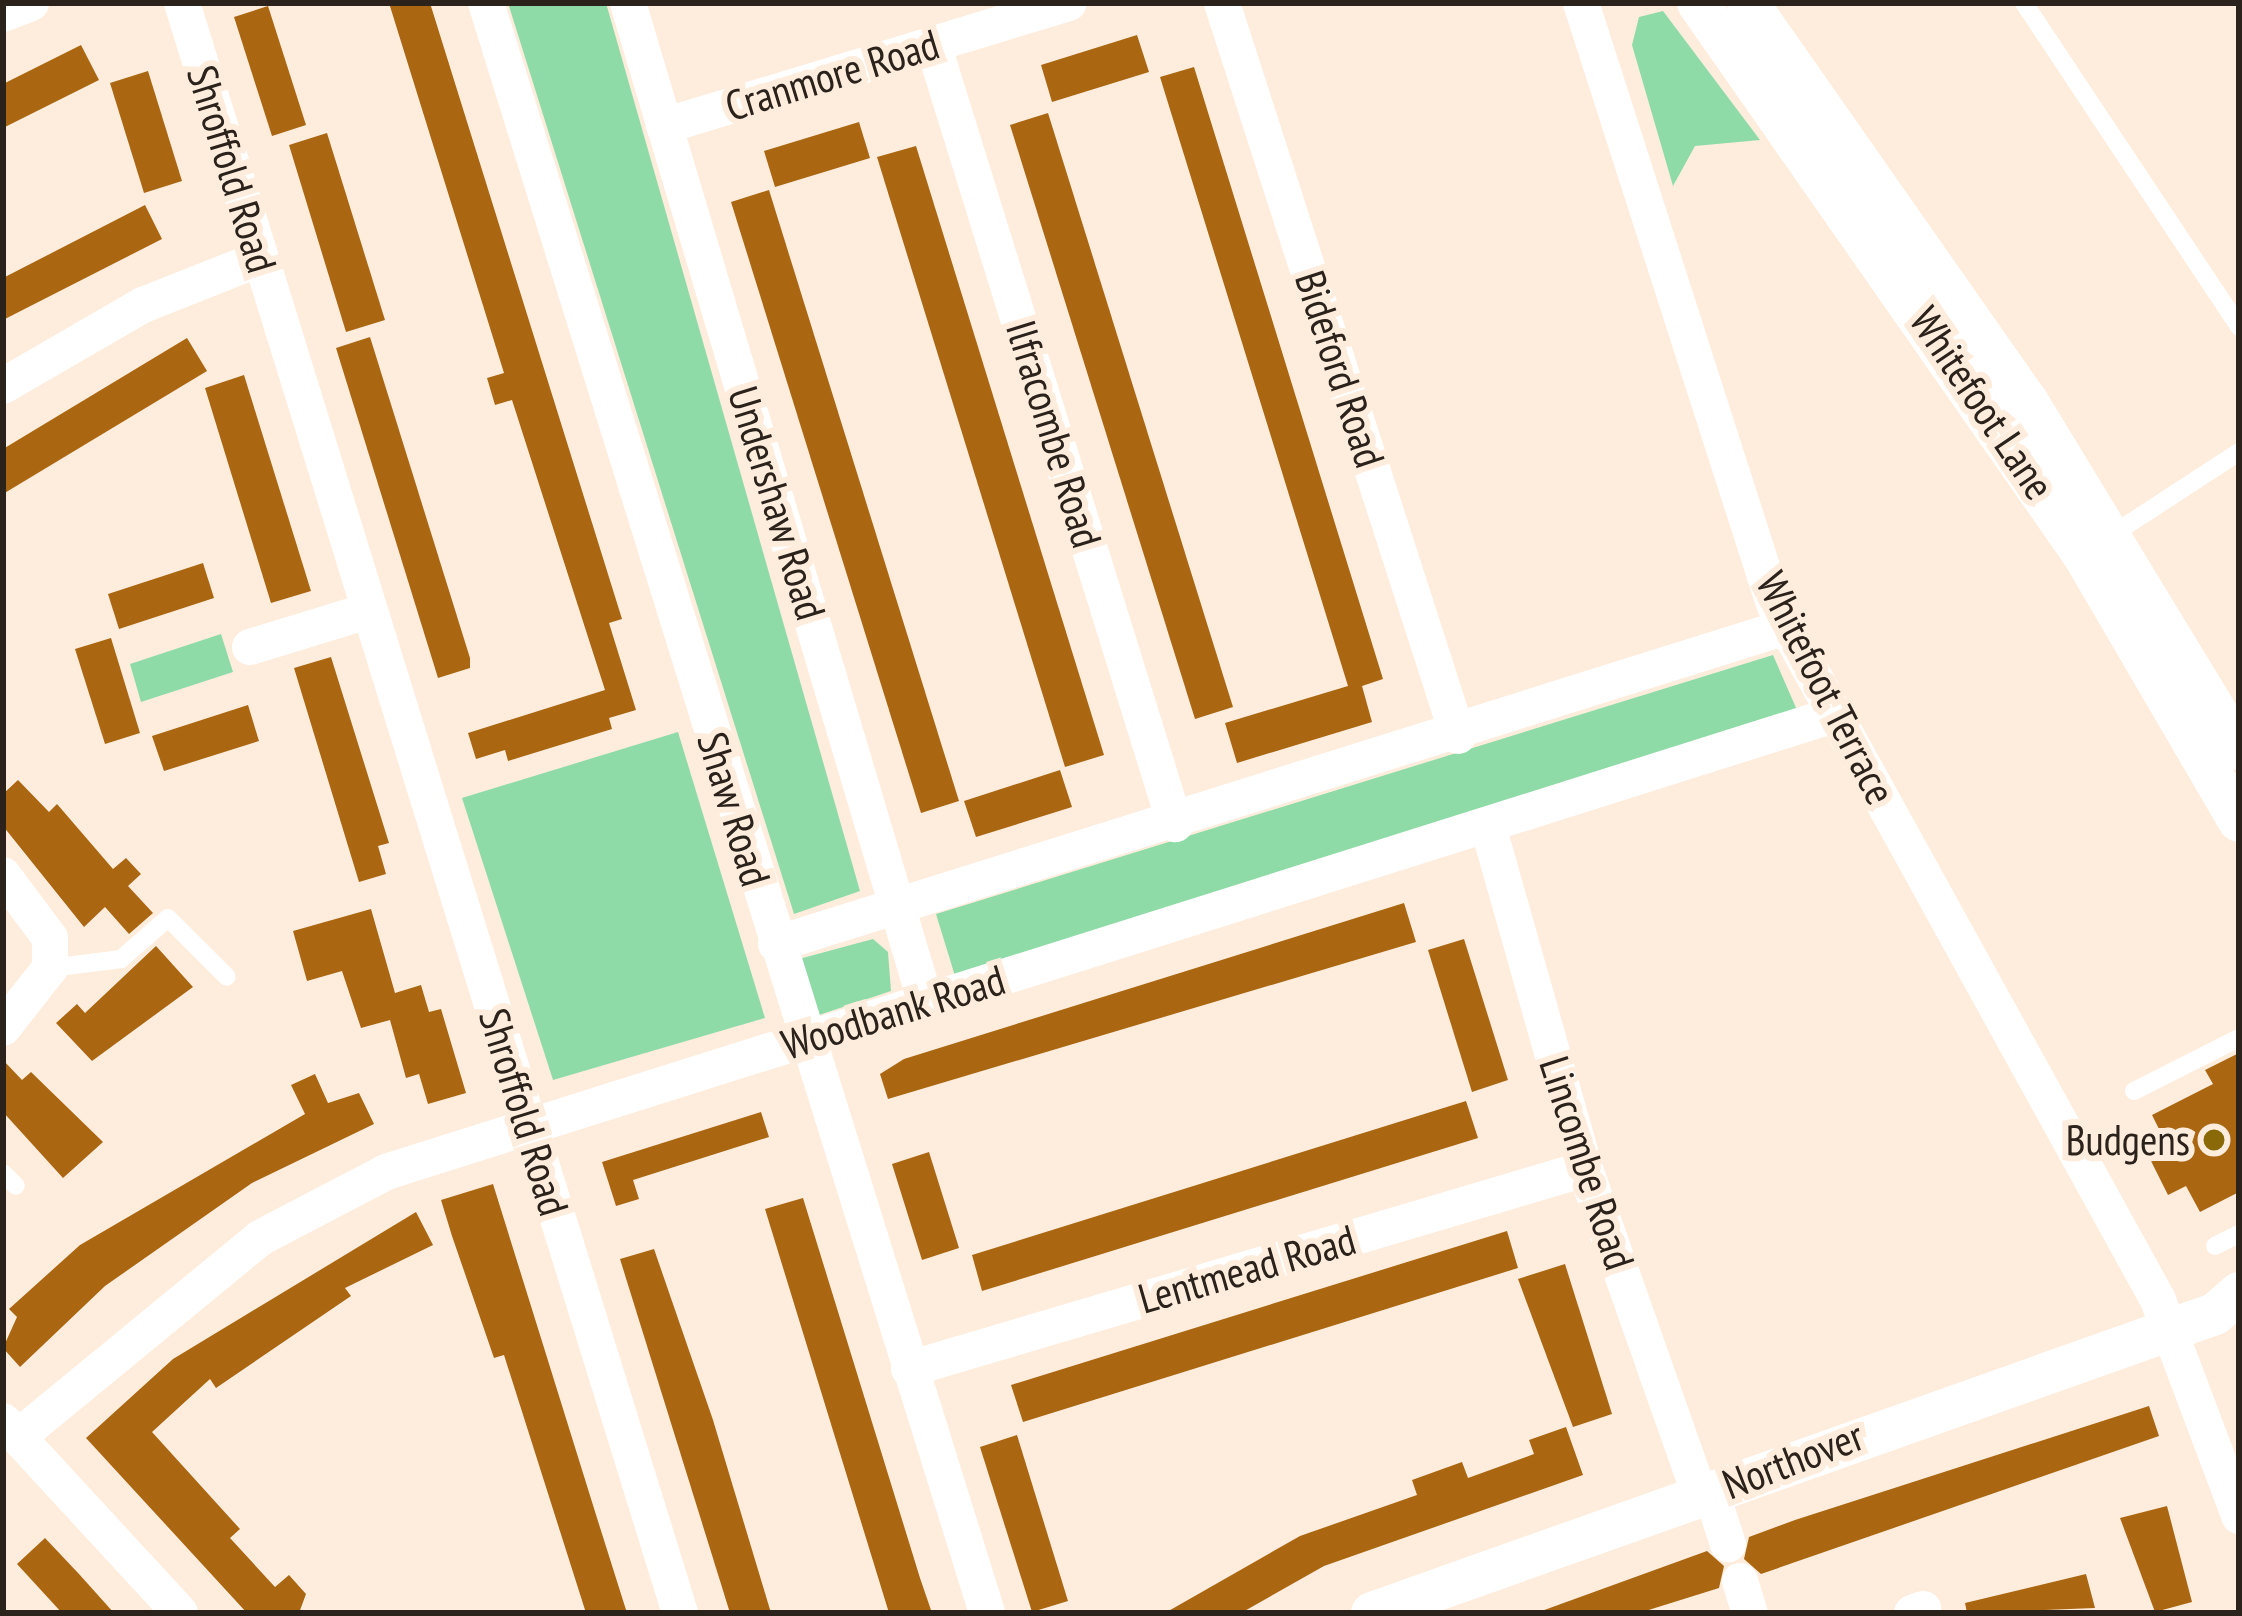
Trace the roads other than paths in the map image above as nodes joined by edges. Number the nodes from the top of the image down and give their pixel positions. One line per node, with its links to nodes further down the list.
1 (31, 3): 11 (street)
2 (182, 3): 14 (street, Shroffold Road)
3 (486, 3): 30 (street, Shaw Road)
4 (628, 3): 13 (street, Undershaw Road)
5 (1070, 3): 12 (street, Cranmore Road)
6 (1222, 3): 23 (street, Bideford Road)
7 (1581, 3): 20 (street, Whitefoot Terrace)
8 (1698, 3): 18 (street, Whitefoot Lane)
9 (1748, 3): 18 (street, Whitefoot Lane)
10 (2024, 3): 15 (lane)
11 (3, 14)
12 (933, 44): 13 (street, Cranmore Road); 26 (street, Ilfracombe Road)
13 (664, 126): 29 (street, Undershaw Road)
14 (259, 259): 16 (street); 19 (street, Shroffold Road)
15 (2239, 327)
16 (3, 386)
17 (2239, 452): 18 (lane)
18 (2097, 544): 24 (street, Whitefoot Lane); 25 (street, Whitefoot Lane)
19 (368, 610): 21 (street); 38 (street, Shroffold Road)
20 (1786, 627): 22 (street, Whitefoot Terrace); 23 (street)
21 (250, 647)
22 (1834, 715): 27 (street, Woodbank Road); 43 (street, Whitefoot Terrace)
23 (1458, 736): 26 (street)
24 (2239, 749)
25 (2239, 821)
26 (1175, 824): 29 (street)
27 (1488, 826): 33 (street, Woodbank Road); 39 (street, Lincombe Road)
28 (3, 875): 31 (street)
29 (898, 907): 30 (street); 33 (street, Undershaw Road)
30 (776, 944): 36 (street, Shaw Road)
31 (50, 968): 32 (lane); 34 (street)
32 (227, 977)
33 (926, 1003): 36 (street, Woodbank Road)
34 (3, 1028)
35 (2239, 1038): 37 (lane)
36 (804, 1039): 38 (street, Woodbank Road); 44 (street, Shaw Road)
37 (2134, 1091)
38 (527, 1126): 45 (street, Woodbank Road); 50 (street, Shroffold Road)
39 (1585, 1169): 44 (street, Lentmead Road); 46 (street, Lincombe Road)
40 (2239, 1234): 41 (lane)
41 (2216, 1246)
42 (2231, 1308): 43 (street, Northover)
43 (2171, 1330): 46 (street, Northover); 47 (street, Whitefoot Terrace)
44 (909, 1369): 51 (street, Shaw Road)
45 (10, 1429): 49 (street)
46 (1706, 1493): 48 (street, Lincombe Road); 52 (street, Northover)
47 (2239, 1516)
48 (1728, 1544)
49 (181, 1613)
50 (680, 1613)
51 (987, 1613)
52 (1372, 1613)

